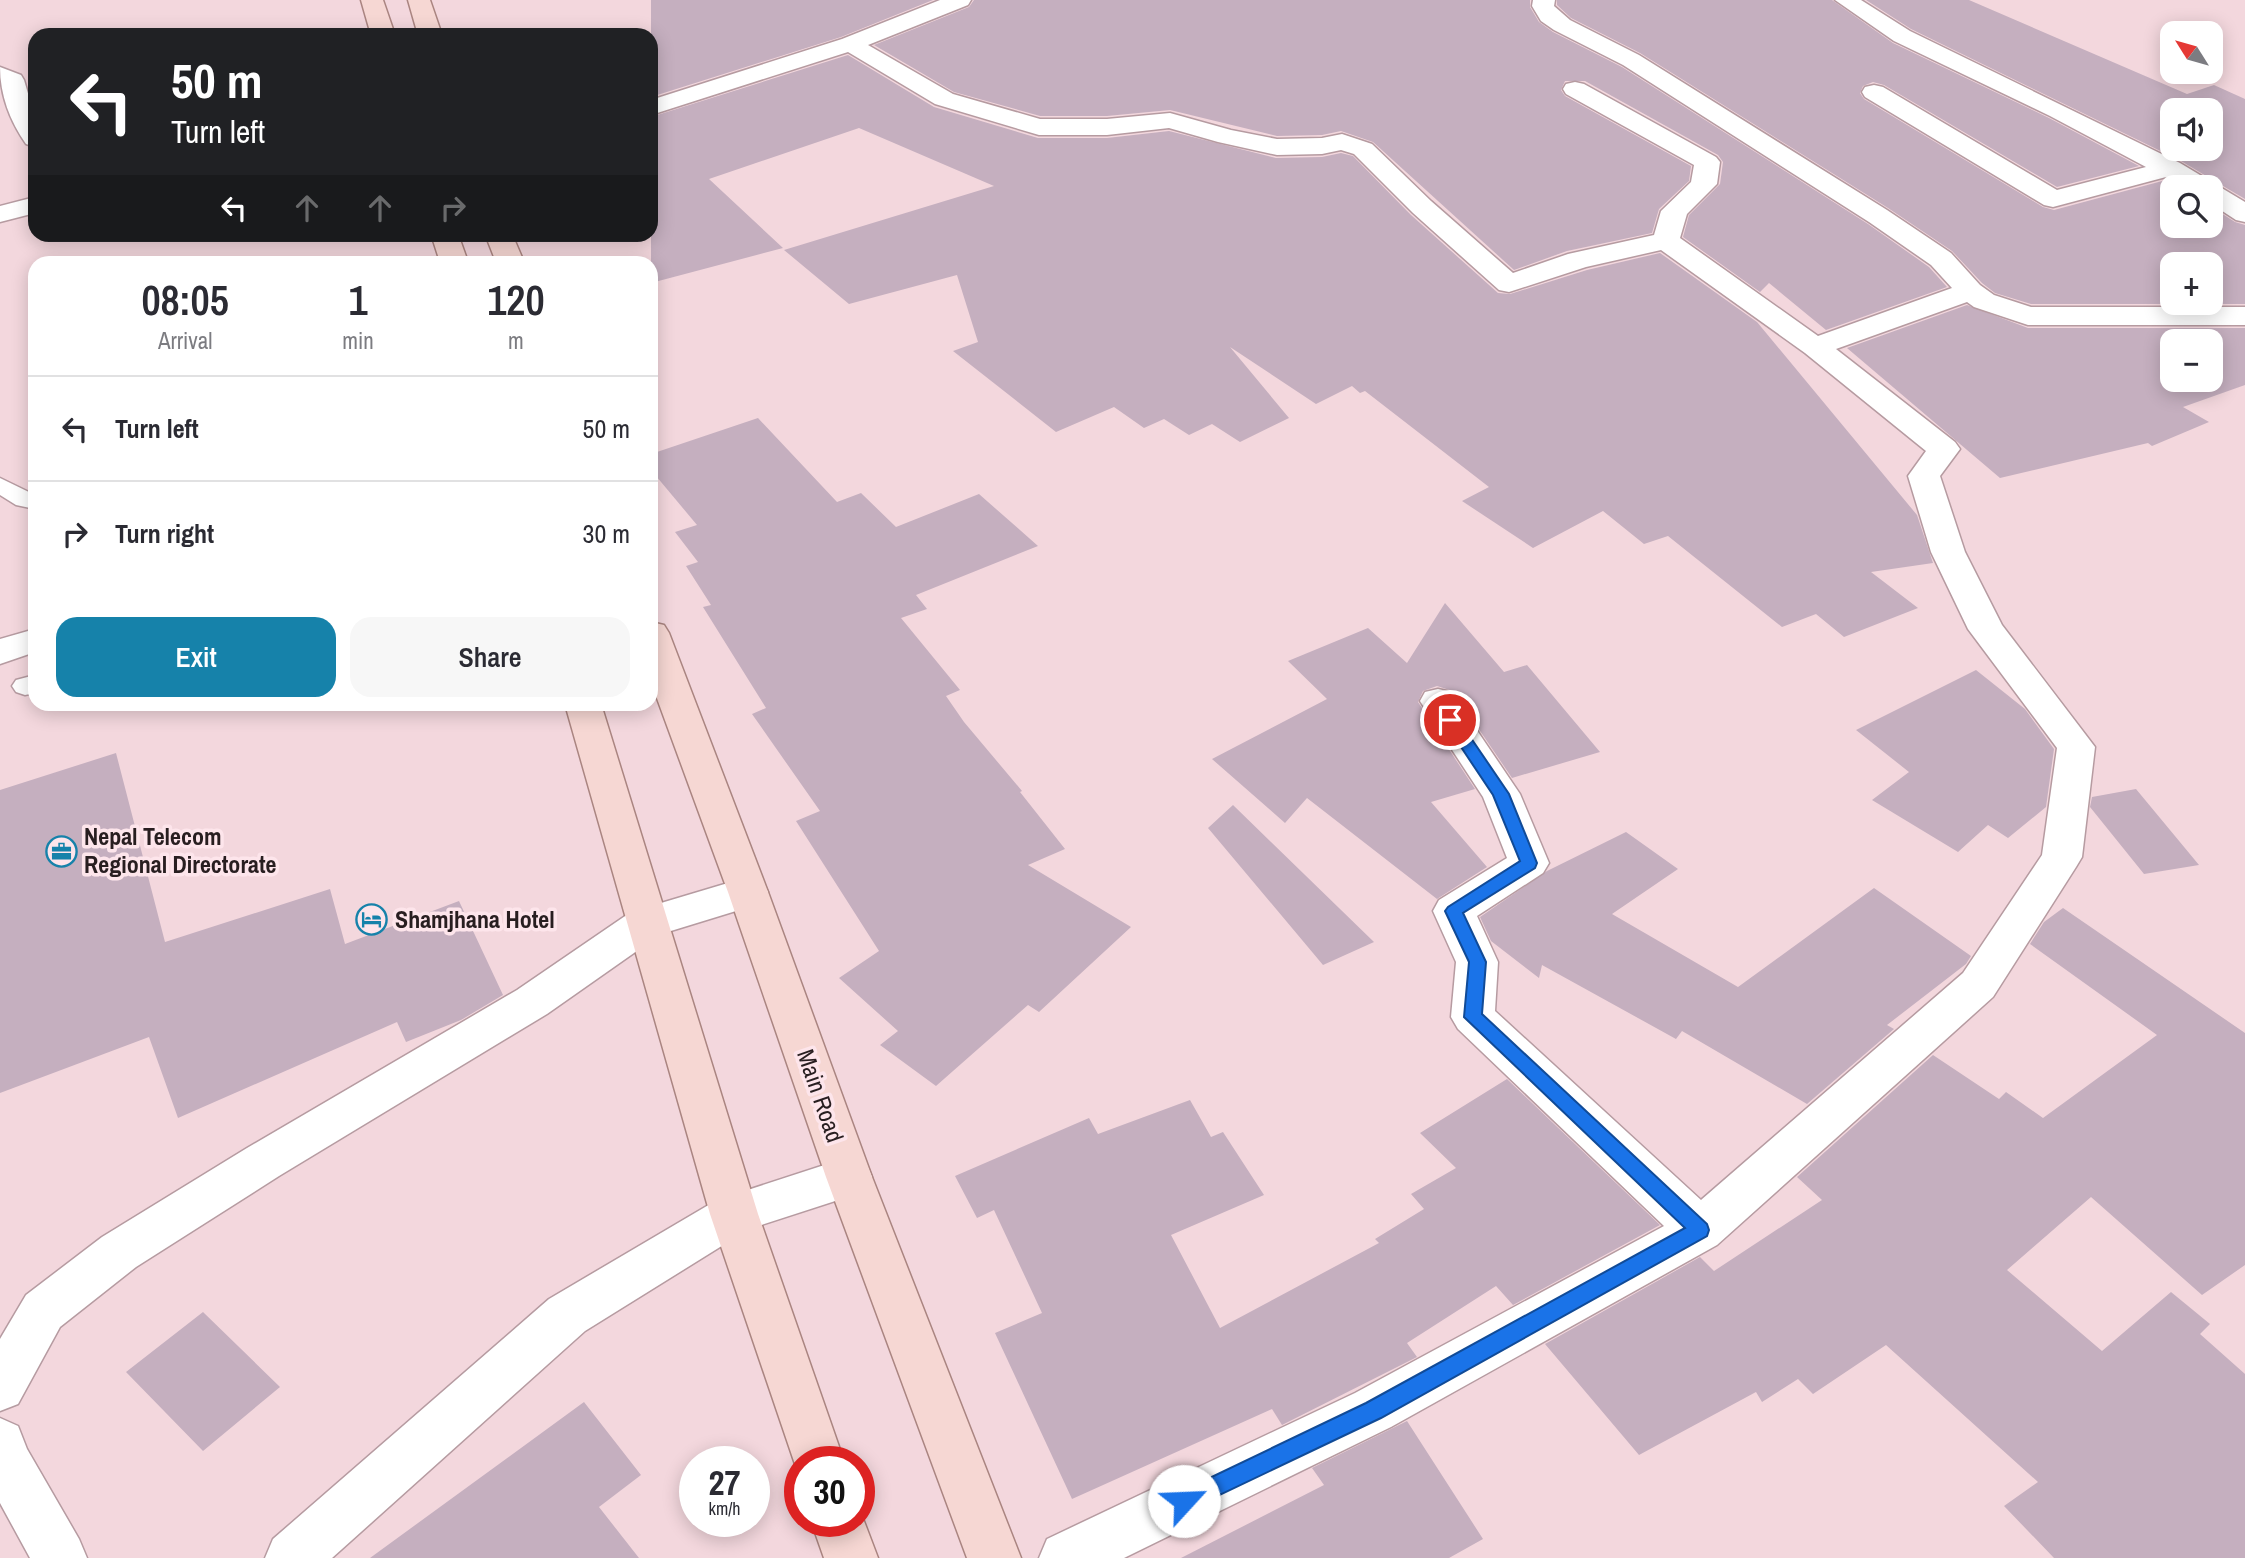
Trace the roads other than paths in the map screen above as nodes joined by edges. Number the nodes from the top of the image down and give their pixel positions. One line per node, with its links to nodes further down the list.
1 (372, 0): 7 (main road)
2 (419, 0): 8 (main road)
3 (960, 0): 9 (street)
4 (1544, 0): 22 (street)
5 (1881, 0): 6 (street)
6 (1850, 3): 15 (street)
7 (381, 28)
8 (428, 28)
9 (850, 44): 13 (street); 21 (street)
10 (0, 74): 14 (street)
11 (1575, 89): 21 (street)
12 (1874, 92): 15 (street)
13 (658, 106)
14 (28, 127)
15 (2171, 168): 16 (street)
16 (2184, 175)
17 (2223, 200): 20 (street)
18 (28, 207): 19 (street)
19 (0, 214)
20 (2245, 214)
21 (1666, 241): 24 (street)
22 (1970, 290): 23 (street); 24 (street)
23 (2245, 316)
24 (1815, 347): 38 (street)
25 (0, 485): 26 (lane)
26 (28, 500)
27 (28, 501): 28 (lane)
28 (0, 508)
29 (28, 642): 30 (street)
30 (0, 652)
31 (658, 652): 34 (main road, Main Road)
32 (1438, 701): 38 (street)
33 (585, 711): 35 (main road)
34 (748, 892): 35 (street); 36 (main road, Main Road)
35 (646, 923): 37 (main road); 39 (street)
36 (849, 1177): 37 (street); 46 (main road, Main Road)
37 (734, 1214): 41 (main road); 44 (street)
38 (1700, 1230): 47 (street)
39 (0, 1387)
40 (0, 1443): 43 (street)
41 (813, 1446)
42 (844, 1537): 45 (main road)
43 (60, 1558)
44 (292, 1558)
45 (851, 1558)
46 (994, 1558)
47 (1066, 1558)

